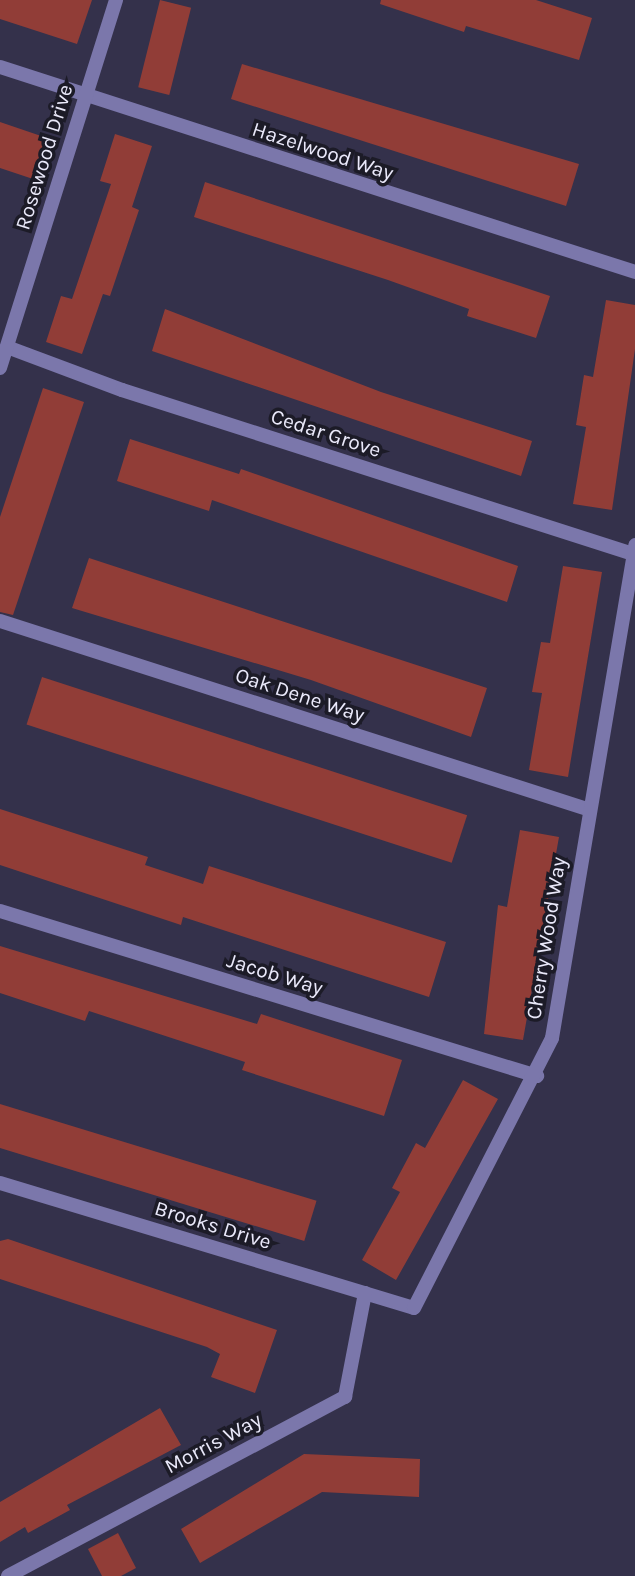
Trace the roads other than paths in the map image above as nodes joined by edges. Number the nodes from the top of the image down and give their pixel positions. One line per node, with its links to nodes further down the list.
1 (116, 0): 3 (street, Rosewood Drive)
2 (0, 67): 3 (street, Hazelwood Way)
3 (84, 96): 4 (street, Hazelwood Way); 5 (street, Rosewood Drive)
4 (635, 272)
5 (7, 347): 6 (street, Rosewood Drive); 7 (street, Cedar Grove)
6 (0, 368)
7 (634, 549): 9 (street, Cherry Wood Way)
8 (0, 621): 9 (street, Oak Dene Way)
9 (587, 809): 11 (street, Cherry Wood Way)
10 (0, 911): 11 (street, Jacob Way)
11 (537, 1076): 14 (street, Cherry Wood Way)
12 (0, 1183): 13 (street, Brooks Drive)
13 (365, 1293): 14 (street, Brooks Drive); 15 (street, Morris Way)
14 (414, 1308)
15 (8, 1576)

